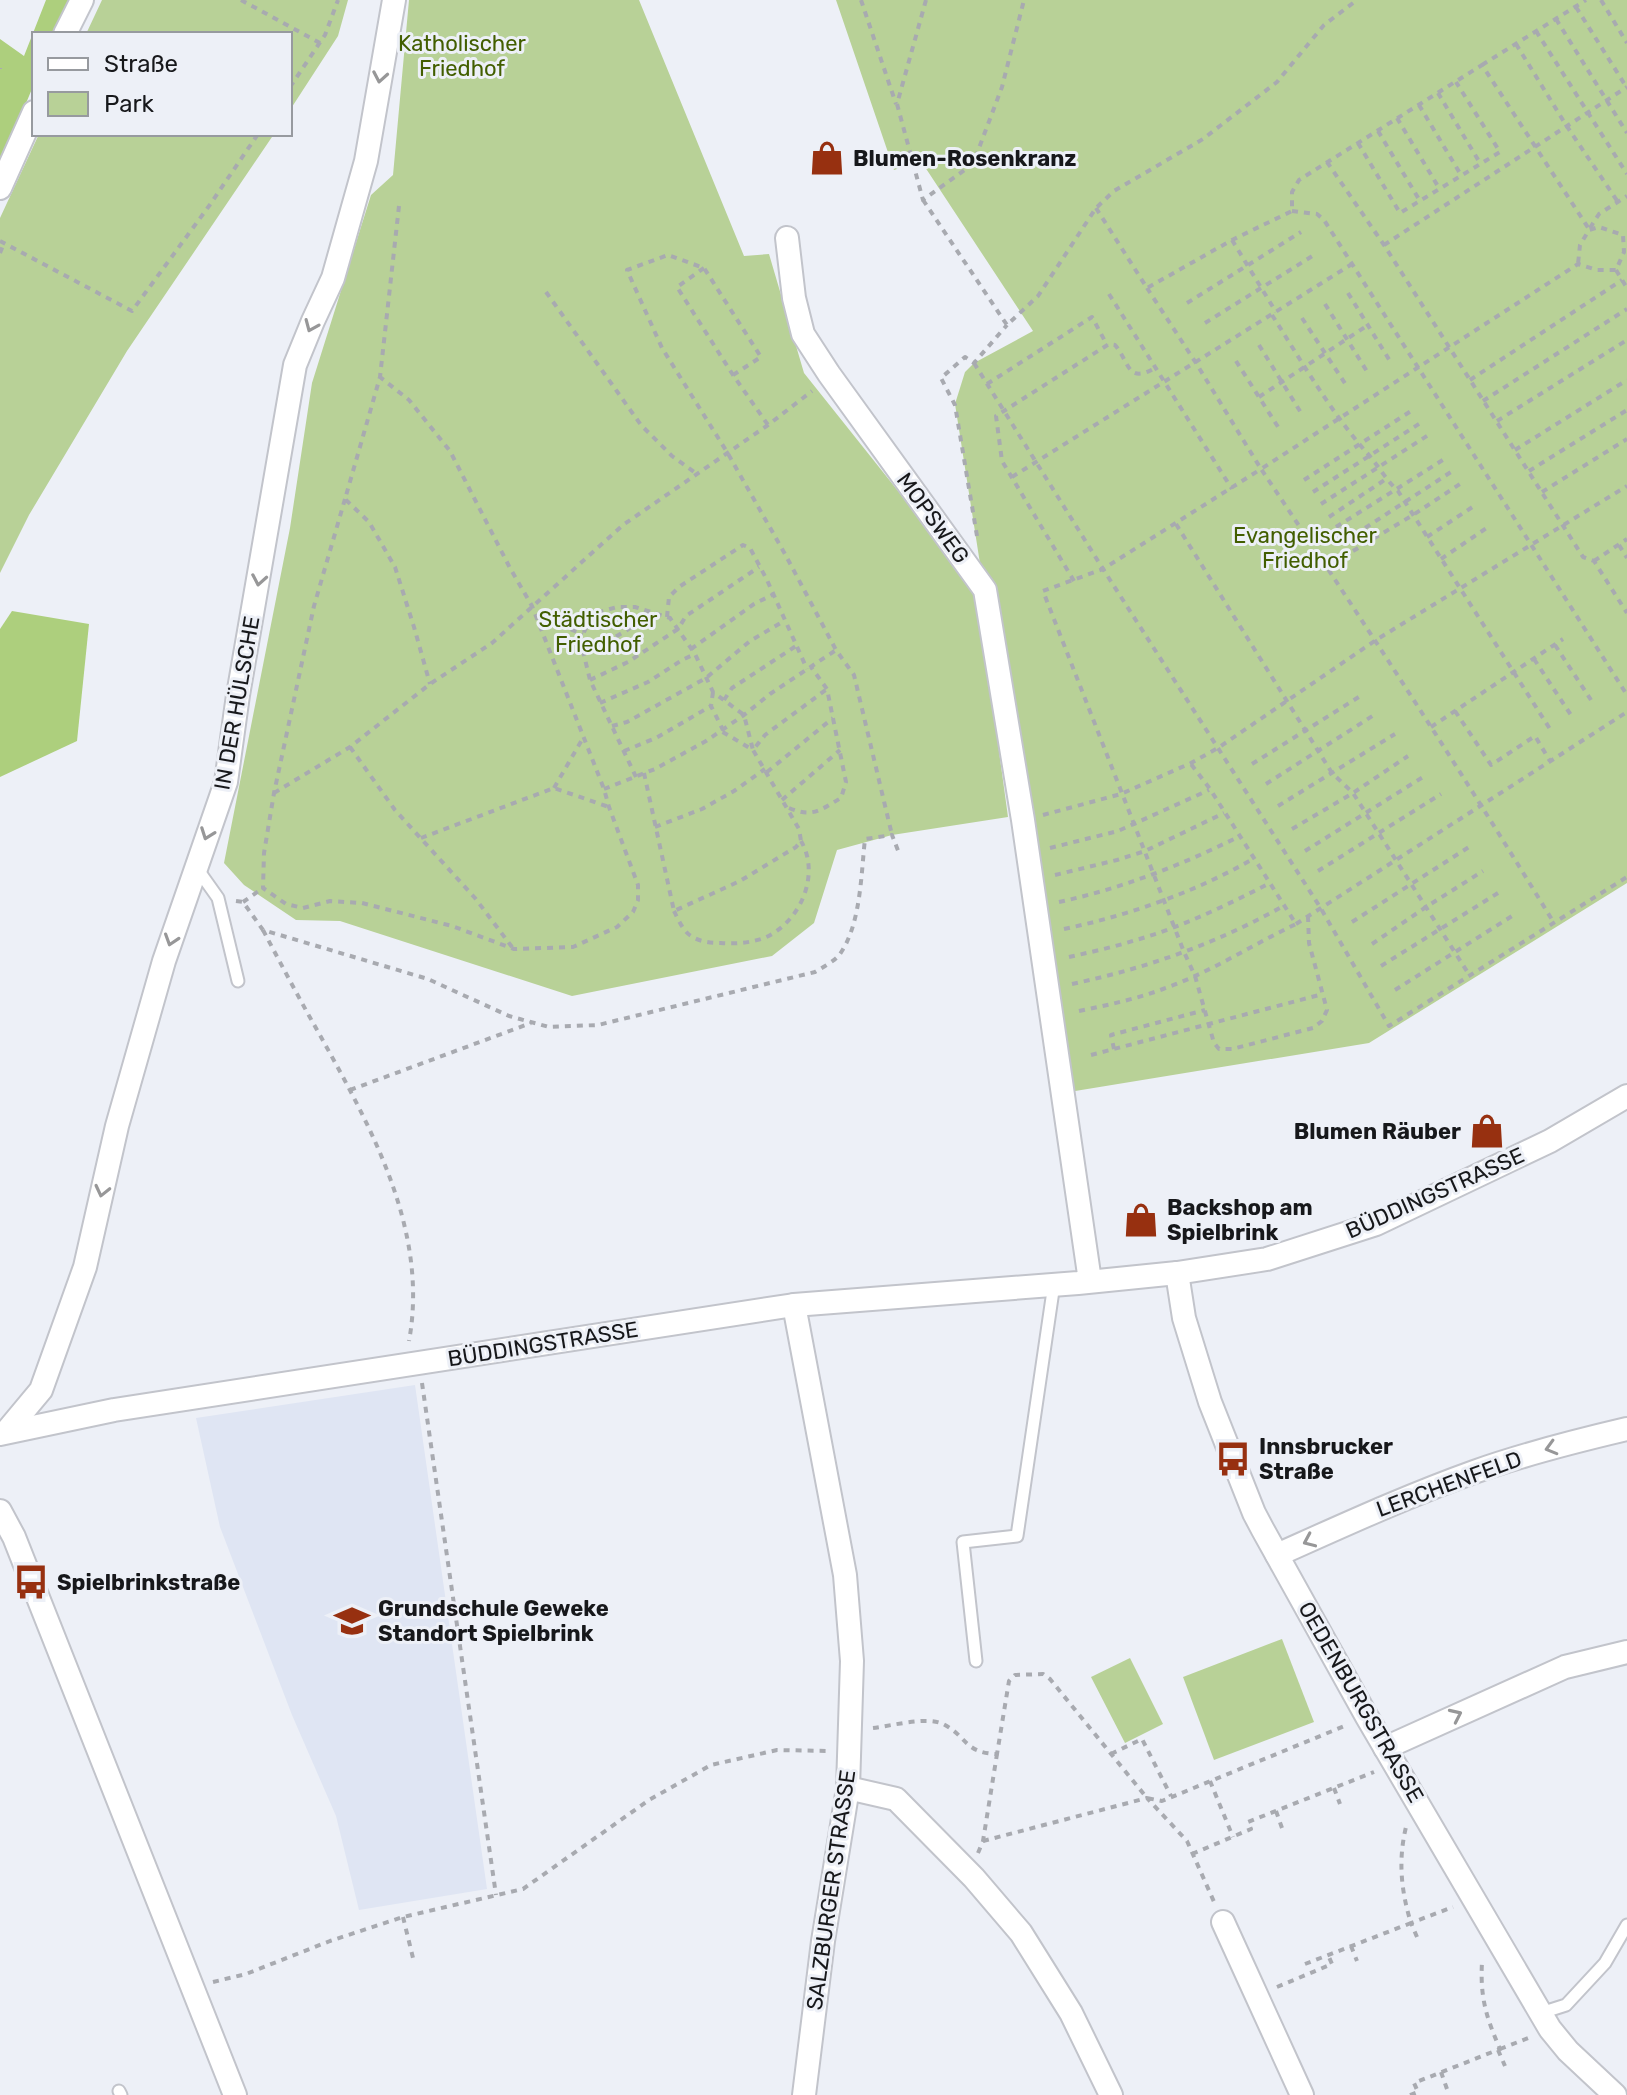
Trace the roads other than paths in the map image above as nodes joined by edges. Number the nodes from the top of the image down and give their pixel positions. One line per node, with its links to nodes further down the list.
1 (82, 0): 3 (street)
2 (394, 0): 7 (street, IN DER HÜLSCHE, one-way to 7)
3 (66, 32)
4 (32, 116): 5 (street)
5 (0, 188)
6 (787, 238): 11 (street, MOPSWEG)
7 (196, 866): 8 (lane); 15 (street, IN DER HÜLSCHE, one-way to 15)
8 (238, 981)
9 (1627, 1096): 10 (street, BÜDDINGSTRASSE)
10 (1177, 1273): 11 (street, BÜDDINGSTRASSE); 17 (street, OEDENBURGSTRASSE)
11 (1090, 1281): 12 (street, BÜDDINGSTRASSE)
12 (1054, 1284): 13 (street, BÜDDINGSTRASSE); 19 (lane)
13 (794, 1305): 15 (street, BÜDDINGSTRASSE); 21 (street, SALZBURGER STRASSE)
14 (1627, 1429): 17 (street, LERCHENFELD, one-way to 17)
15 (3, 1433)
16 (0, 1511): 25 (street)
17 (1277, 1555): 20 (street, OEDENBURGSTRASSE)
18 (1627, 1652): 20 (street, one-way to 18)
19 (976, 1661)
20 (1390, 1756): 24 (street, OEDENBURGSTRASSE)
21 (848, 1788): 26 (street, SALZBURGER STRASSE); 27 (street)
22 (1223, 1922): 28 (street)
23 (1627, 1925): 24 (lane)
24 (1545, 2021): 29 (street, OEDENBURGSTRASSE)
25 (235, 2095)
26 (804, 2095)
27 (1111, 2095)
28 (1302, 2095)
29 (1615, 2095)

